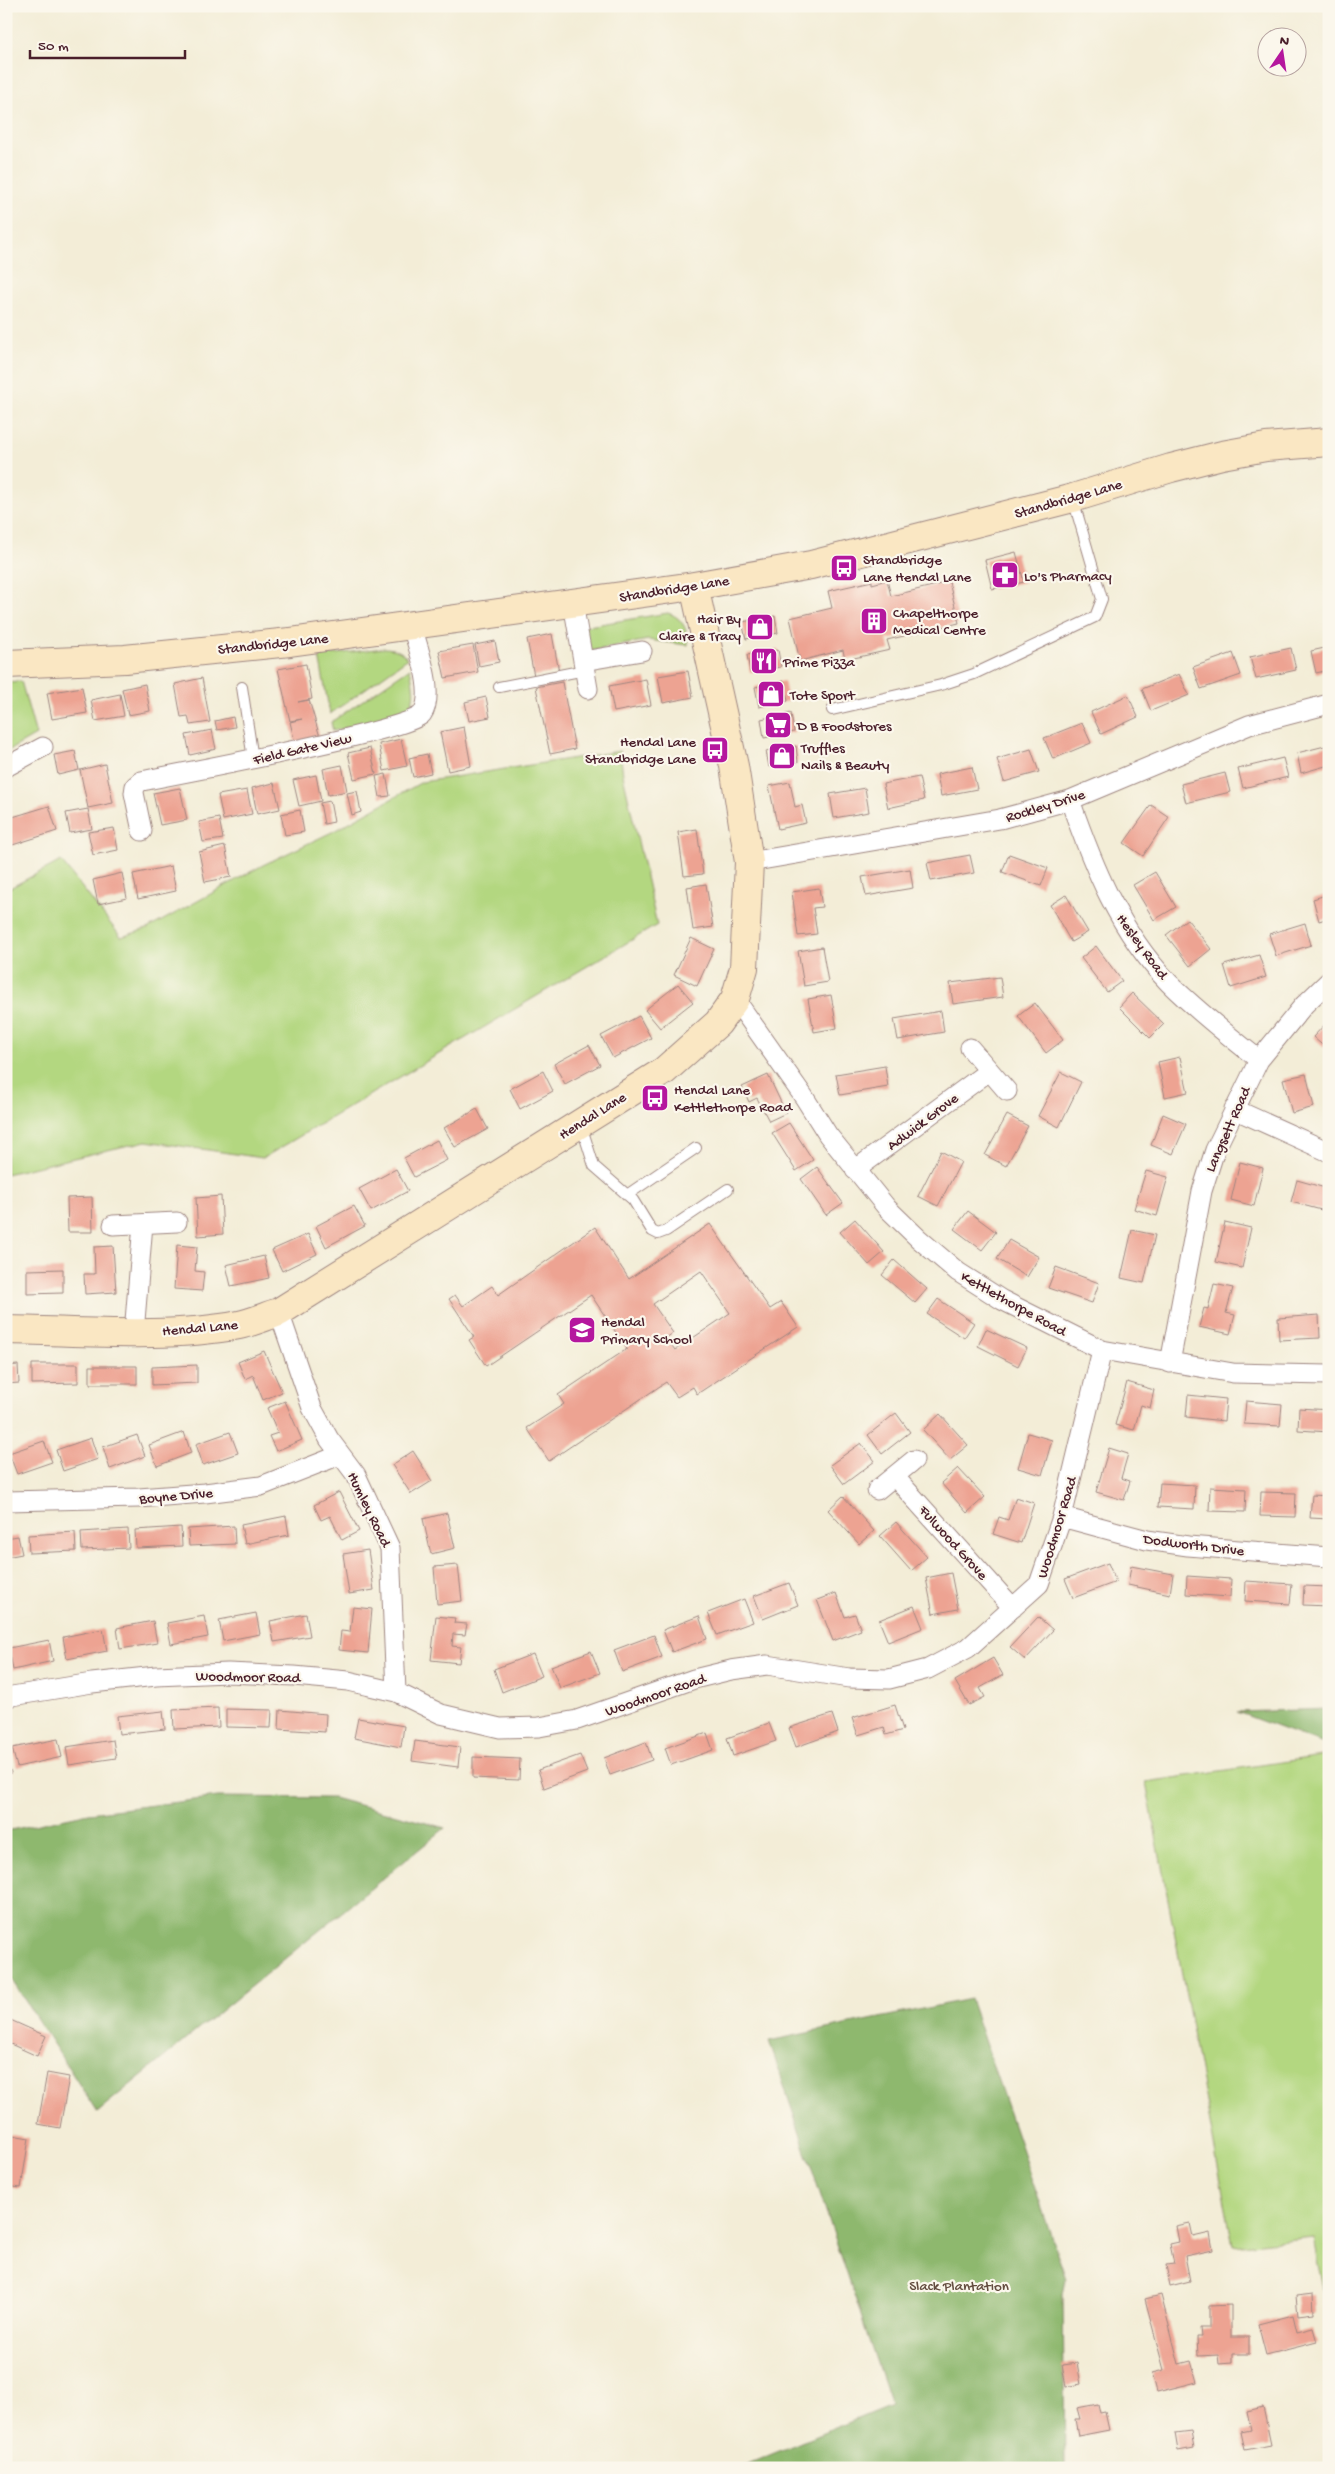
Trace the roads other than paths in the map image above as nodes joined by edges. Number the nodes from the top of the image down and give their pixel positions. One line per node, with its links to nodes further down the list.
1 (1329, 442): 2 (street, Standbridge Lane)
2 (1073, 498): 3 (street, Standbridge Lane); 13 (lane)
3 (694, 586): 4 (street, Standbridge Lane); 19 (street, Hendal Lane)
4 (573, 603): 5 (street, Standbridge Lane); 8 (street)
5 (412, 626): 7 (street, Standbridge Lane); 15 (street, Field Gate View)
6 (642, 651): 8 (street)
7 (6, 664)
8 (584, 665): 10 (lane); 11 (street)
9 (242, 687): 15 (lane)
10 (499, 687)
11 (588, 689)
12 (1329, 704): 17 (street, Rockley Drive)
13 (832, 710)
14 (44, 747): 16 (street)
15 (253, 759): 18 (street, Field Gate View)
16 (6, 767)
17 (1070, 800): 19 (street, Rockley Drive); 23 (street, Hesley Road)
18 (142, 830)
19 (749, 862): 21 (street, Hendal Lane)
20 (1329, 981): 23 (street, Langsett Road)
21 (735, 999): 27 (street, Hendal Lane); 30 (street, Kettlethorpe Road)
22 (970, 1048): 24 (street)
23 (1259, 1060): 26 (street, Langsett Road)
24 (989, 1071): 25 (street); 30 (street, Adwick Grove)
25 (1007, 1091)
26 (1234, 1109): 29 (street); 40 (street, Langsett Road)
27 (580, 1122): 32 (lane); 36 (street, Hendal Lane)
28 (696, 1148): 32 (lane)
29 (1329, 1152)
30 (855, 1170): 39 (street, Kettlethorpe Road)
31 (728, 1189): 32 (lane)
32 (627, 1195)
33 (176, 1222): 34 (street)
34 (143, 1224): 35 (street); 38 (street)
35 (113, 1225)
36 (279, 1312): 38 (street, Hendal Lane); 42 (street, Humley Road)
37 (6, 1330): 38 (street, Hendal Lane)
38 (134, 1332)
39 (1102, 1350): 40 (street, Kettlethorpe Road); 47 (street, Woodmoor Road)
40 (1170, 1363): 41 (street, Kettlethorpe Road)
41 (1329, 1375)
42 (340, 1455): 46 (street, Boyne Drive); 50 (street, Humley Road)
43 (914, 1460): 44 (street)
44 (894, 1476): 45 (street); 49 (street, Fulwood Grove)
45 (877, 1490)
46 (6, 1501)
47 (1062, 1517): 48 (street, Dodworth Drive); 49 (street, Woodmoor Road)
48 (1329, 1557)
49 (1013, 1608): 50 (street, Woodmoor Road)
50 (396, 1692): 51 (street, Woodmoor Road)
51 (6, 1697)

